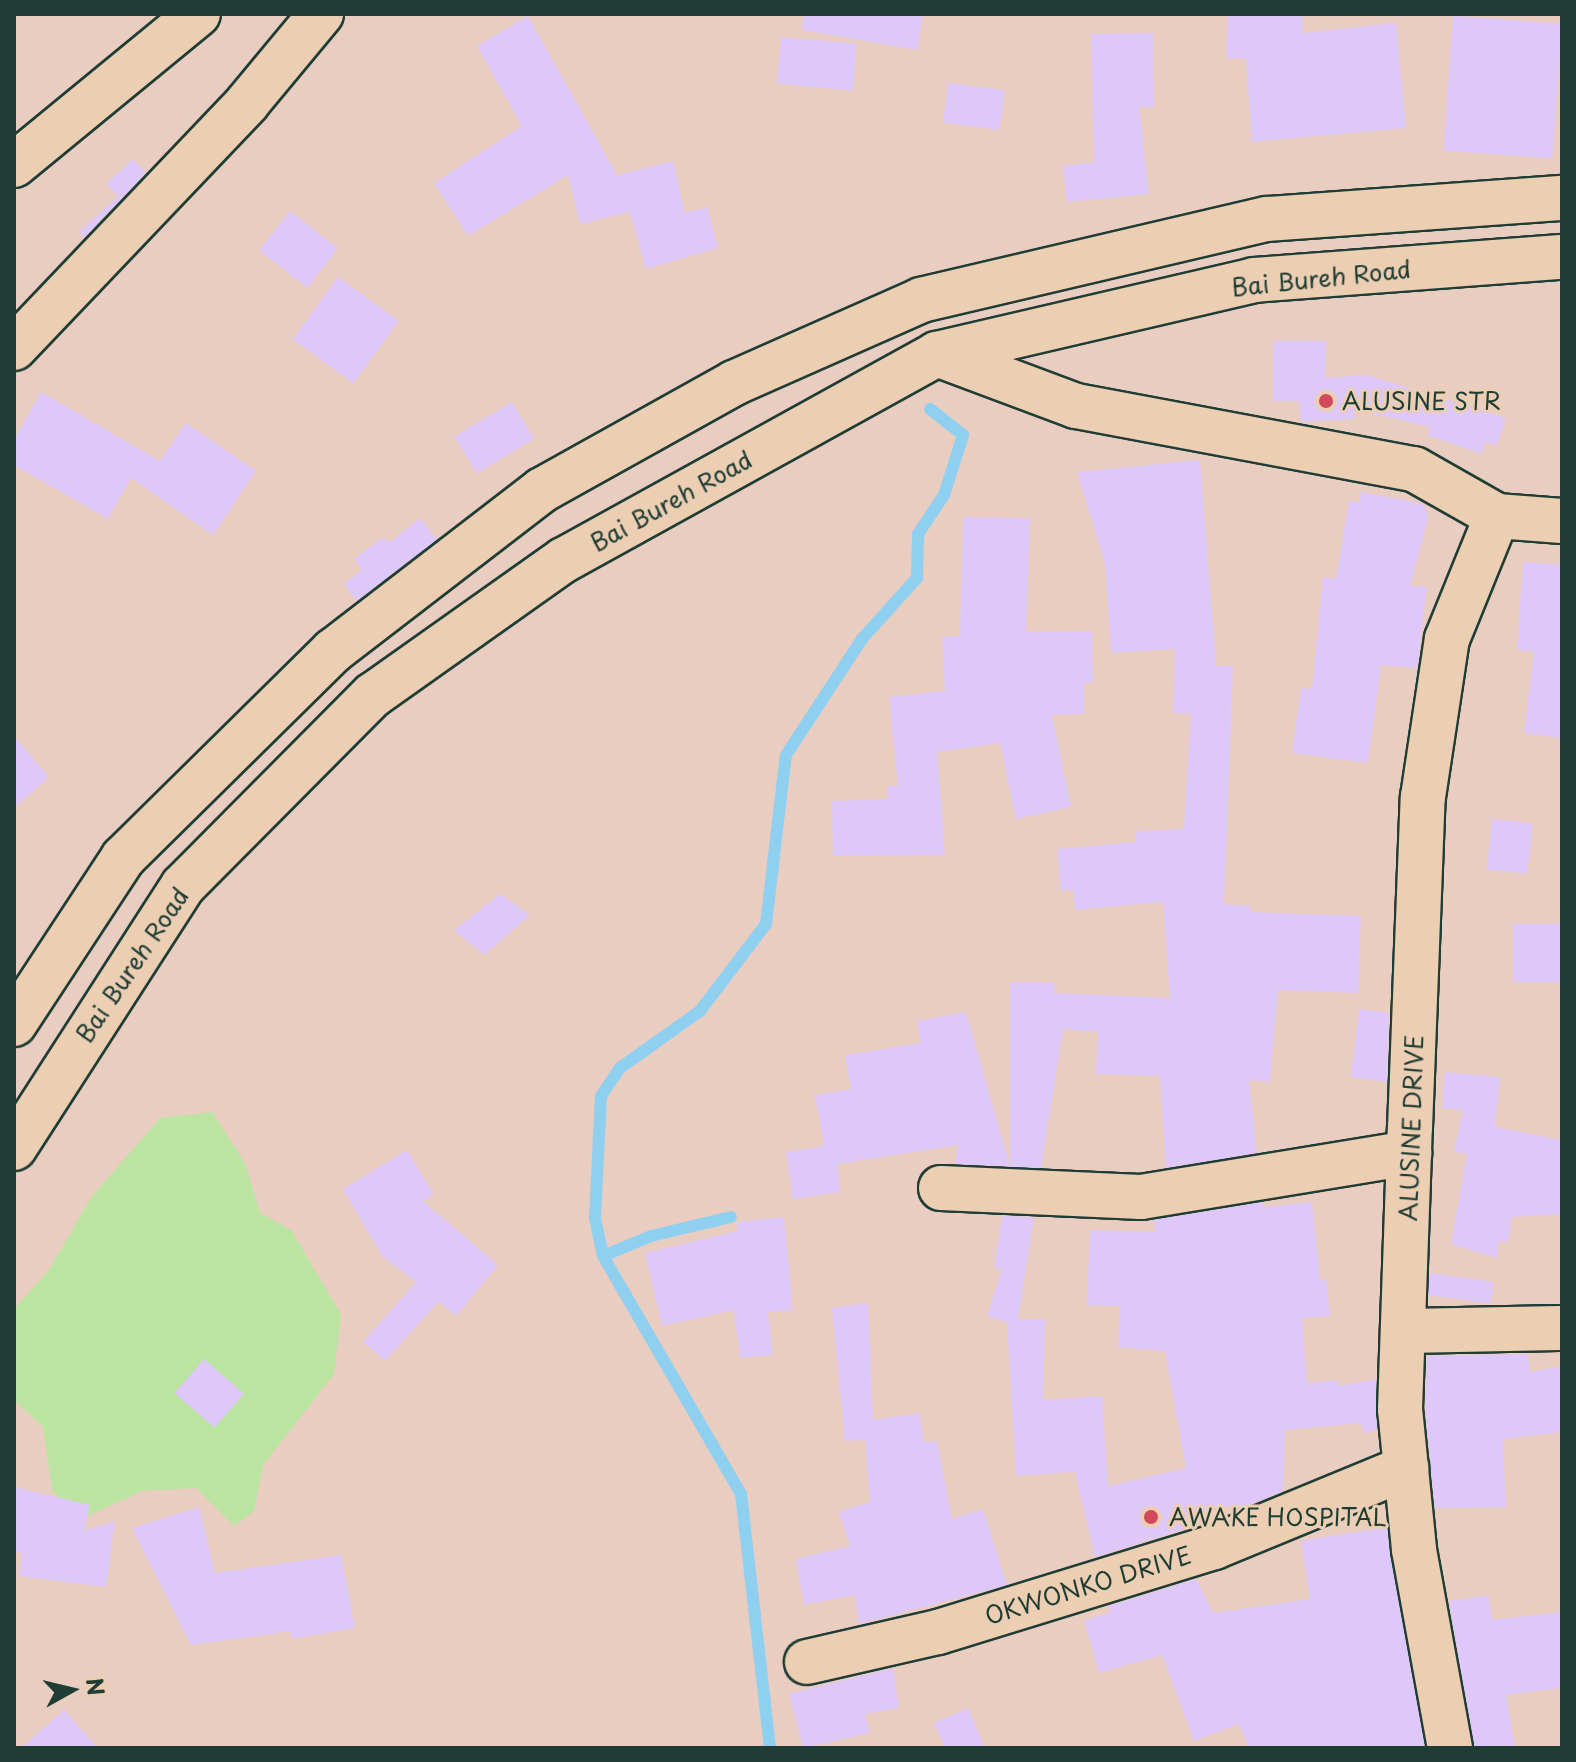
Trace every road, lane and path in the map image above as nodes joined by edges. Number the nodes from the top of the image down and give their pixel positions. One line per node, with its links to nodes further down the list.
1 (198, 14): 3 (main road)
2 (321, 14): 6 (main road)
3 (14, 165)
4 (1562, 198): 10 (main road)
5 (1562, 257): 7 (main road, Bai Bureh Road)
6 (14, 348)
7 (937, 354): 8 (main road); 11 (main road, Bai Bureh Road)
8 (1497, 516): 9 (main road); 12 (main road, ALUSINE DRIVE)
9 (1562, 521)
10 (14, 1024)
11 (14, 1148)
12 (1409, 1153): 13 (main road); 15 (main road, ALUSINE DRIVE)
13 (941, 1188)
14 (1562, 1328): 15 (main road)
15 (1403, 1331): 16 (main road, ALUSINE DRIVE)
16 (1406, 1468): 17 (main road, OKWONKO DRIVE); 18 (main road, ALUSINE DRIVE)
17 (807, 1662)
18 (1450, 1748)

